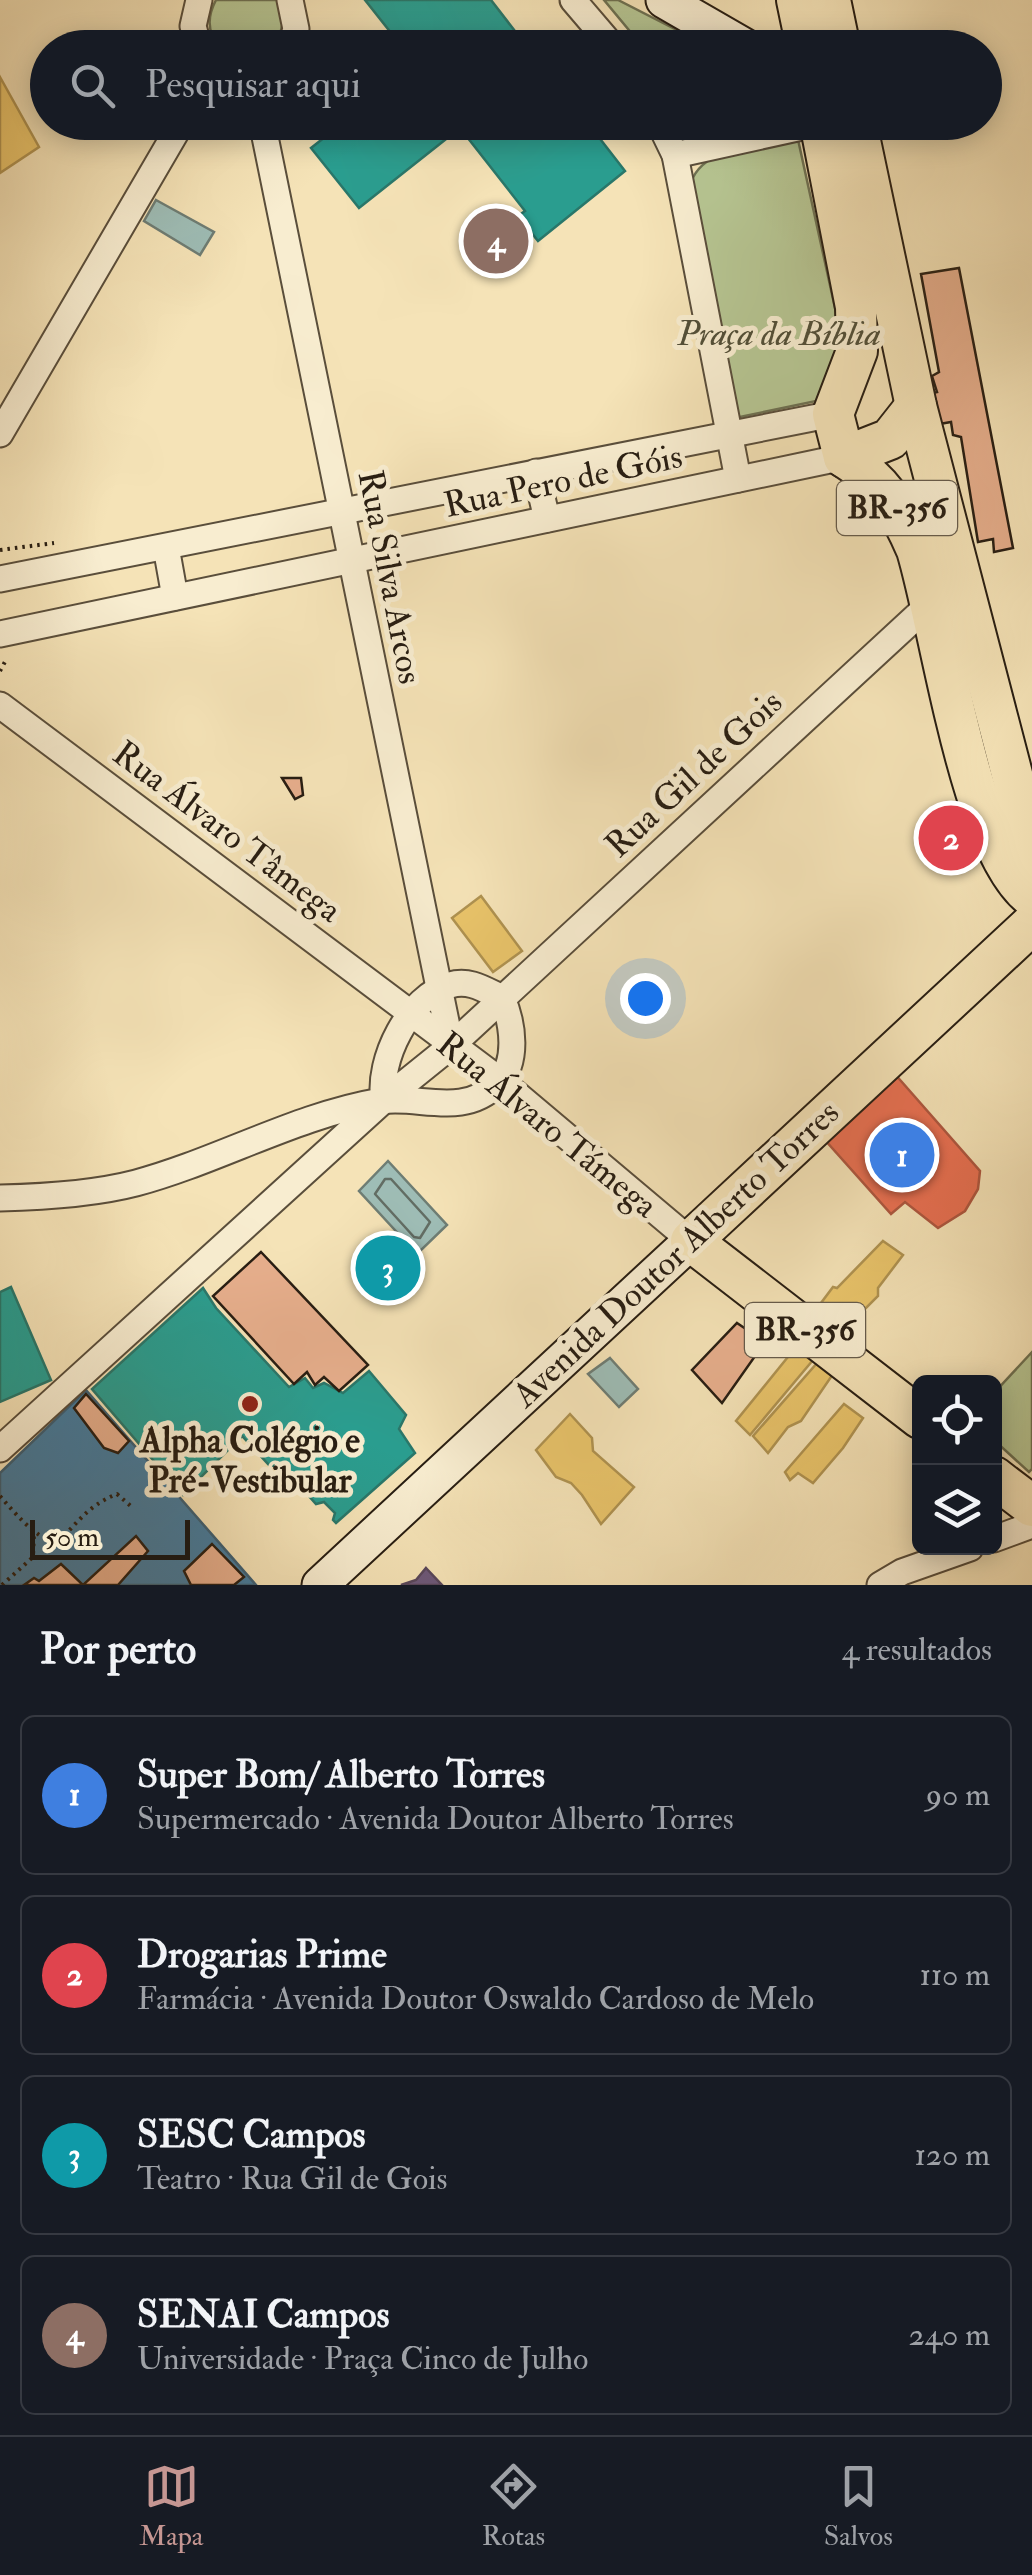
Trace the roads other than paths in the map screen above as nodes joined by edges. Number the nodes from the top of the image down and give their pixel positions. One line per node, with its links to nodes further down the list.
1 (198, 0): 7 (street)
2 (290, 0): 8 (street)
3 (573, 0): 9 (street)
4 (664, 0): 10 (main road)
5 (798, 0): 11 (main road)
6 (830, 0): 12 (main road)
7 (194, 30)
8 (296, 30)
9 (599, 30)
10 (716, 30)
11 (804, 30)
12 (836, 30)
13 (172, 140): 22 (street)
14 (266, 140): 27 (street, Rua Silva Arcos)
15 (668, 140): 19 (street)
16 (743, 140): 19 (street)
17 (823, 140): 21 (main road)
18 (860, 140): 20 (main road, BR-356)
19 (675, 155): 23 (street)
20 (916, 406): 24 (main road); 36 (main road, BR-356)
21 (833, 414): 23 (street, Rua Pero de Góis); 24 (main road, BR-356)
22 (0, 434)
23 (730, 435): 25 (street, Rua Pero de Góis); 26 (street)
24 (844, 457): 26 (street, Rua Pero de Góis); 33 (main road, BR-356)
25 (536, 472): 27 (street, Rua Pero de Góis); 28 (street)
26 (738, 480): 28 (street, Rua Pero de Góis)
27 (341, 515): 29 (street, Rua Pero de Góis); 30 (street, Rua Silva Arcos)
28 (547, 519): 30 (street, Rua Pero de Góis)
29 (166, 547): 31 (street, Rua Pero de Góis); 32 (street)
30 (350, 562): 32 (street, Rua Pero de Góis); 39 (street, Rua Silva Arcos)
31 (0, 579)
32 (175, 597): 34 (street, Rua Pero de Góis)
33 (933, 601): 37 (main road, BR-356); 40 (street, Rua Gil de Gois)
34 (2, 634)
35 (0, 705): 41 (street, Rua Álvaro Tâmega)
36 (1032, 851)
37 (1032, 897)
38 (1032, 924): 48 (main road, Avenida Doutor Alberto Torres)
39 (438, 990): 40 (street); 41 (street); 42 (street, Rua Silva Arcos)
40 (502, 998): 42 (street, Rua Gil de Gois); 43 (street)
41 (411, 1015): 42 (street, Rua Álvaro Támega); 44 (street)
42 (451, 1046): 43 (street, Rua Álvaro Támega); 44 (street, Rua Gil de Gois)
43 (501, 1081): 44 (street); 48 (street, Rua Álvaro Támega)
44 (384, 1100): 45 (street); 46 (street, Rua Gil de Gois)
45 (318, 1120): 46 (street); 47 (street)
46 (330, 1152): 50 (street, Rua Gil de Gois)
47 (0, 1198)
48 (691, 1241): 49 (main road, Rua Álvaro Támega / BR-356); 56 (main road, Avenida Doutor Alberto Torres)
49 (912, 1412)
50 (0, 1449)
51 (1002, 1482): 52 (main road)
52 (1032, 1506)
53 (1032, 1525): 54 (street)
54 (1002, 1536)
55 (950, 1555): 57 (street)
56 (320, 1585)
57 (880, 1585)

